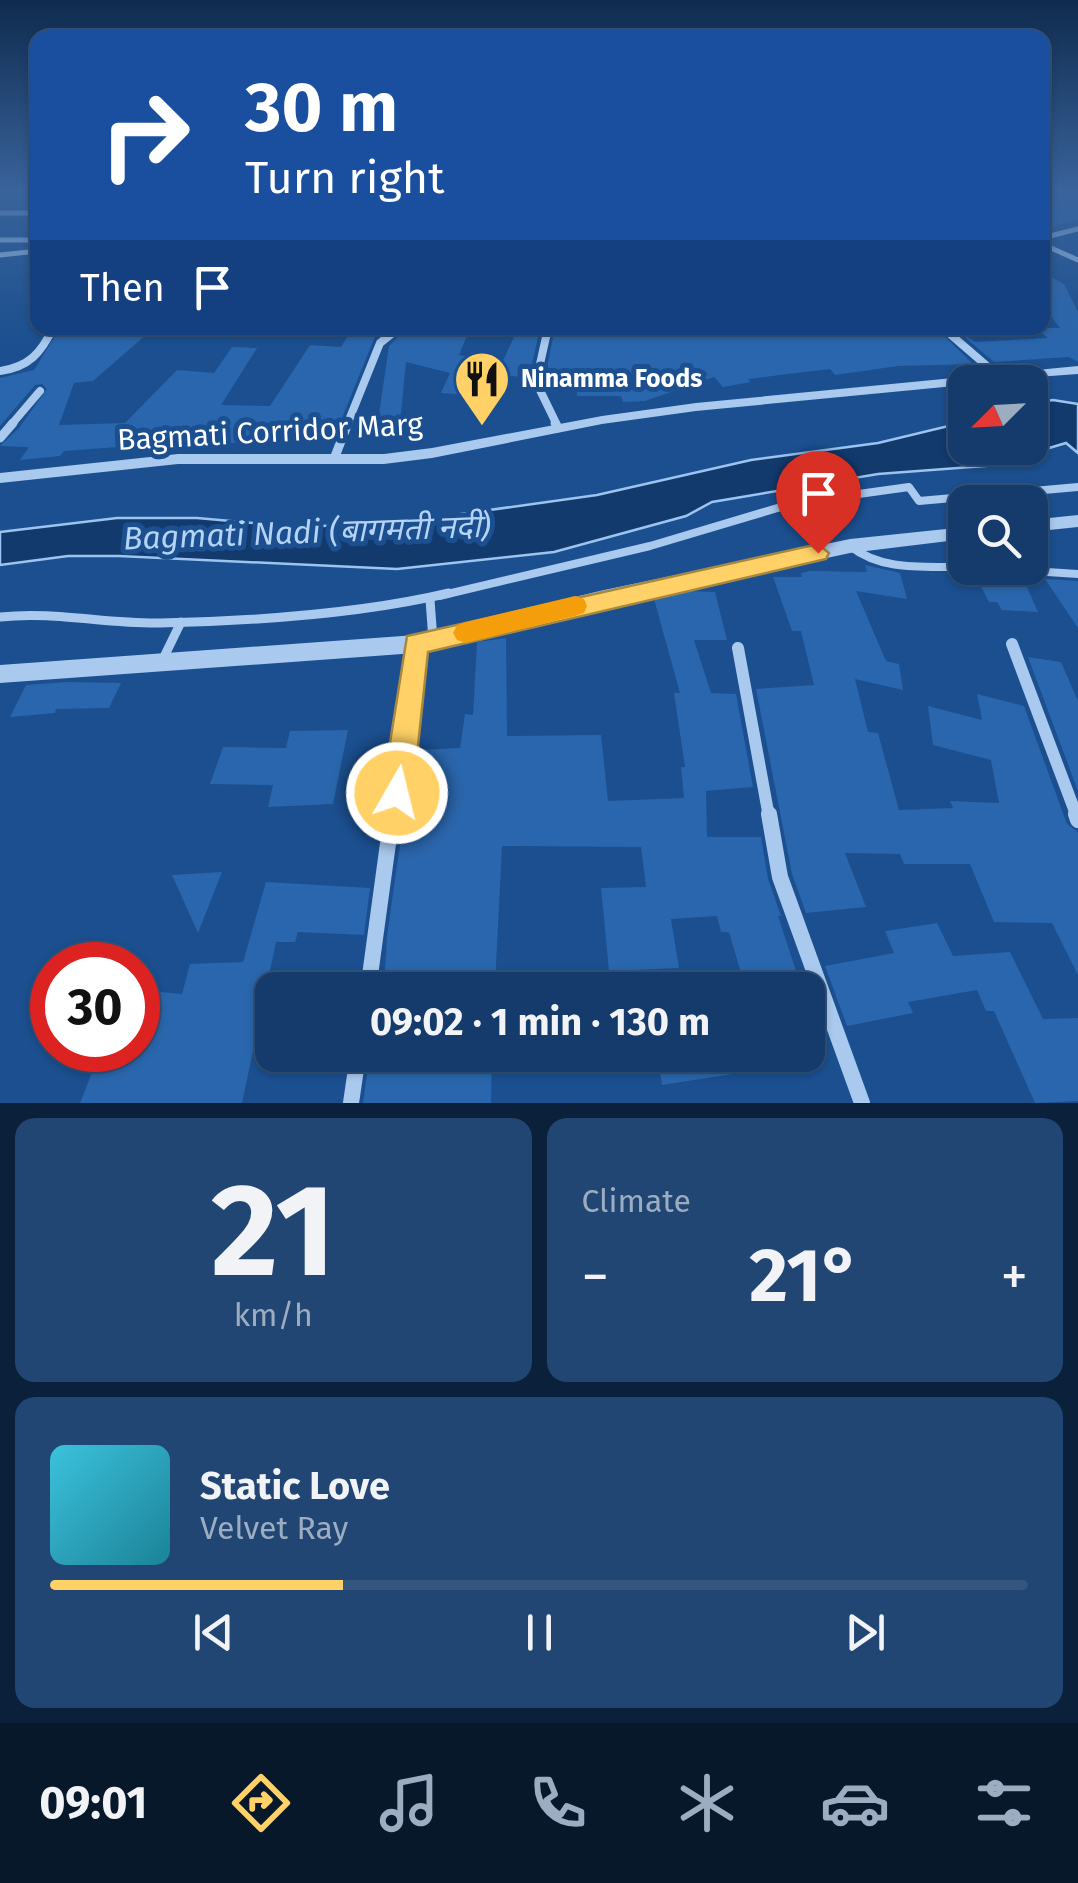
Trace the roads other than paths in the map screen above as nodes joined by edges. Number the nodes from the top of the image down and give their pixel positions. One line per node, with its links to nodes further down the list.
1 (1050, 245): 4 (street)
2 (30, 252): 3 (street)
3 (0, 255)
4 (1078, 260)
5 (49, 335): 10 (street)
6 (390, 335): 17 (street)
7 (546, 335): 15 (street)
8 (951, 335): 9 (street)
9 (986, 365)
10 (0, 370)
11 (1078, 370): 12 (street, Bagmati Corridor Marg)
12 (1048, 374)
13 (948, 384): 15 (street, Bagmati Corridor Marg)
14 (40, 390): 16 (street)
15 (558, 428): 17 (street, Bagmati Corridor Marg)
16 (0, 438)
17 (334, 460): 18 (street, Bagmati Corridor Marg)
18 (0, 478)
19 (1078, 487): 27 (lane)
20 (1078, 520): 21 (street)
21 (1048, 524)
22 (948, 535): 23 (street)
23 (850, 546): 24 (lane); 30 (street)
24 (948, 566)
25 (1048, 572): 26 (lane)
26 (1078, 574)
27 (430, 600): 29 (lane); 30 (lane)
28 (0, 617): 29 (lane)
29 (180, 622): 33 (lane)
30 (425, 642): 33 (street); 36 (street)
31 (1012, 644): 35 (street)
32 (738, 648): 39 (street)
33 (162, 662): 34 (street)
34 (0, 674)
35 (1078, 820)
36 (371, 972)
37 (355, 1072): 38 (street)
38 (350, 1103)
39 (862, 1103)

